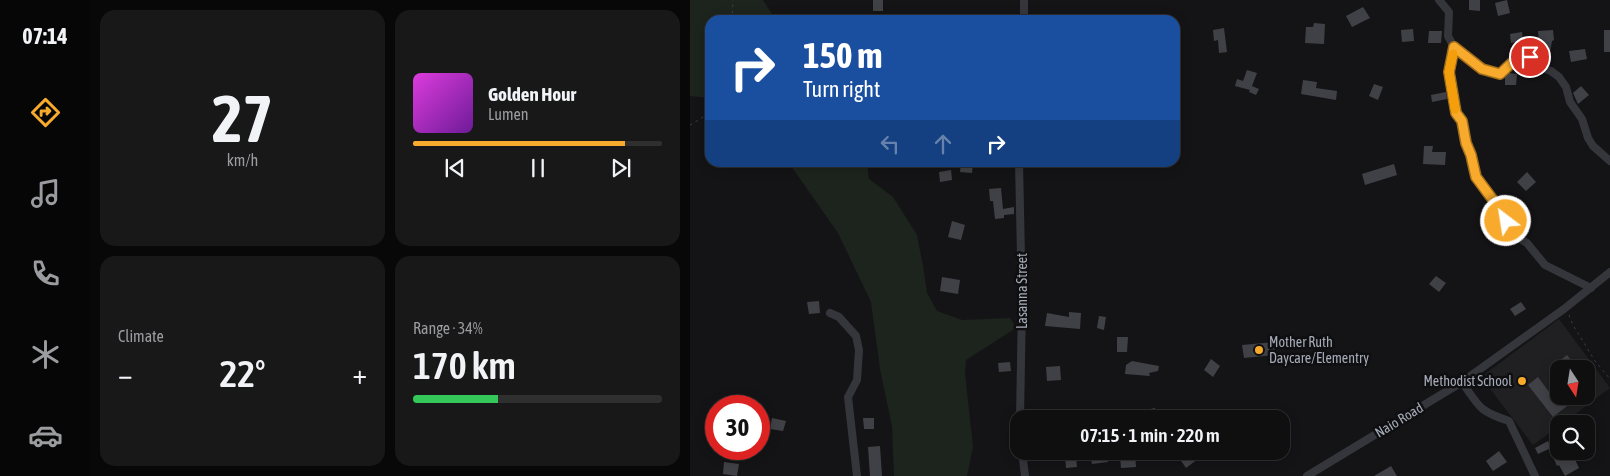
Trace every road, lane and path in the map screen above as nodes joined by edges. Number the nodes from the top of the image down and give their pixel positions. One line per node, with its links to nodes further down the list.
1 (733, 0): 4 (path)
2 (1024, 0): 5 (street)
3 (1439, 0): 6 (street)
4 (732, 15)
5 (1024, 15)
6 (1454, 47): 9 (street); 12 (street)
7 (705, 116): 8 (path)
8 (690, 125)
9 (1610, 162)
10 (1019, 167): 17 (street, Lasanna Street)
11 (1610, 272): 12 (street, Naio Road)
12 (1591, 288): 13 (street, Naio Road)
13 (1564, 309): 15 (path); 16 (street, Naio Road)
14 (830, 313): 19 (street)
15 (1610, 379)
16 (1462, 382): 21 (street, Naio Road); 22 (street)
17 (1020, 410)
18 (1023, 460): 20 (street)
19 (857, 476)
20 (1025, 476)
21 (1307, 476)
22 (1535, 476)

